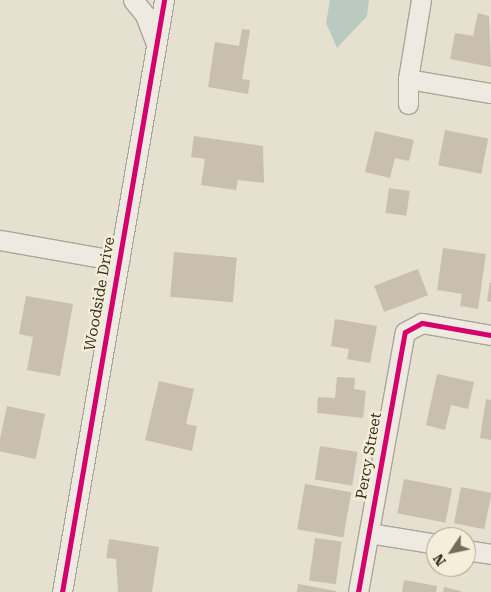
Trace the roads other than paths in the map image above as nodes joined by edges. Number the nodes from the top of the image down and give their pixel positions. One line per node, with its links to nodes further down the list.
1 (134, 0): 4 (street)
2 (164, 0): 4 (street, Woodside Drive)
3 (422, 0): 5 (street)
4 (156, 44): 9 (street, Woodside Drive)
5 (408, 79): 6 (street); 7 (street)
6 (491, 93)
7 (408, 104)
8 (0, 240): 9 (street)
9 (119, 261): 15 (street, Woodside Drive)
10 (491, 335): 11 (street, Percy Street)
11 (369, 532): 12 (street); 16 (street, Percy Street)
12 (426, 542)
13 (476, 552): 14 (street)
14 (491, 554)
15 (62, 592)
16 (358, 592)

